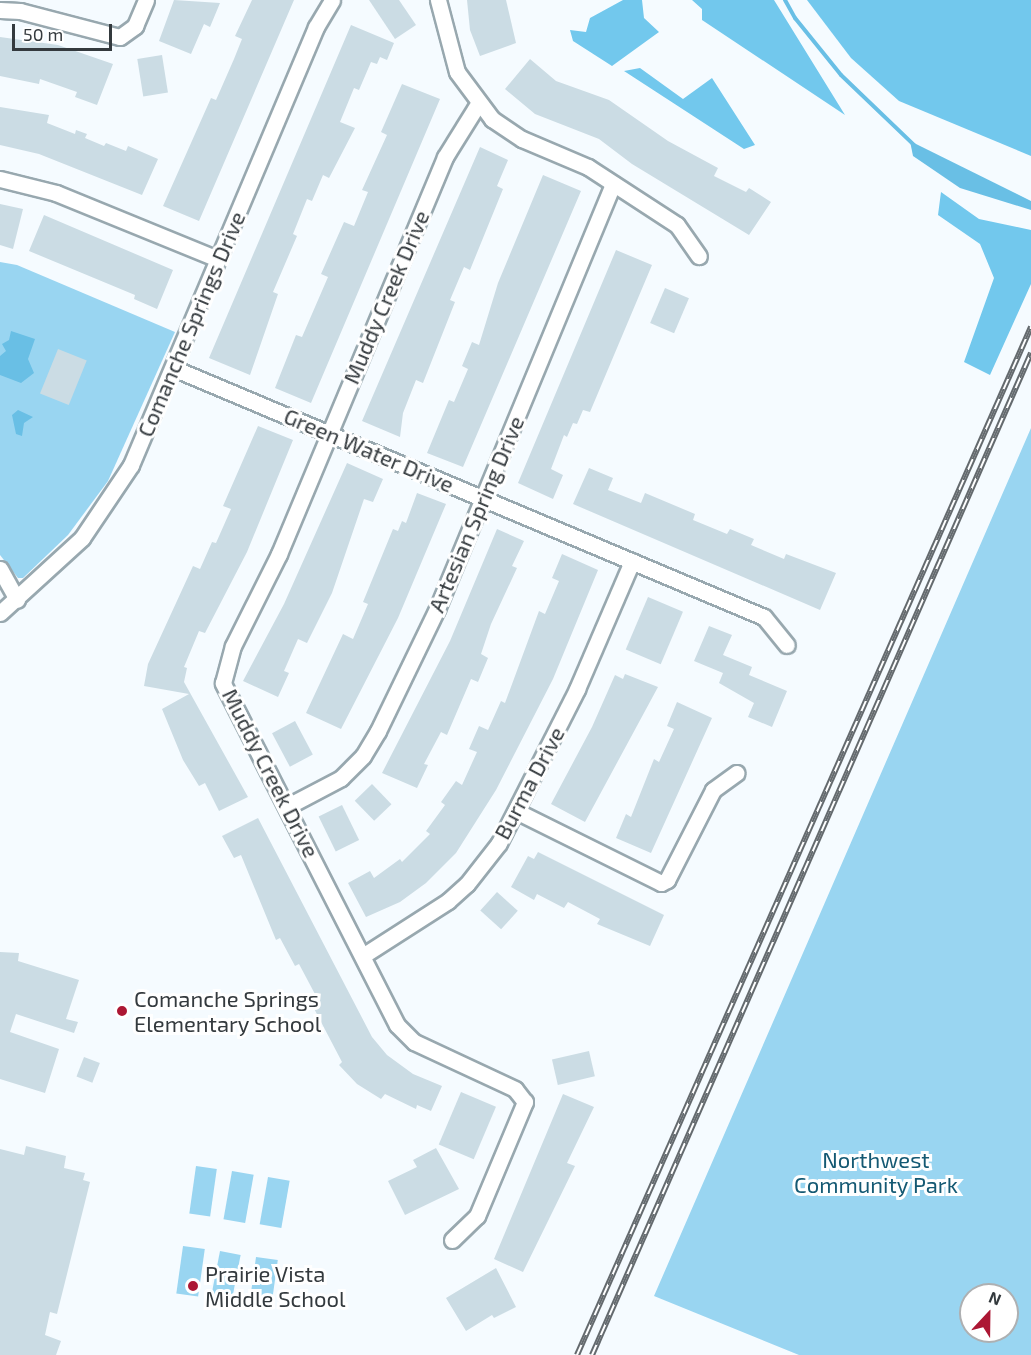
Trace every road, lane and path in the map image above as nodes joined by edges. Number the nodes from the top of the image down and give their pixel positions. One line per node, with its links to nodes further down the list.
1 (146, 0): 4 (street)
2 (332, 0): 9 (street, Comanche Springs Drive)
3 (438, 0): 5 (street)
4 (0, 10)
5 (478, 104): 7 (street); 11 (street, Muddy Creek Drive)
6 (0, 179): 9 (street)
7 (613, 184): 8 (street); 12 (street, Artesian Spring Drive)
8 (699, 256)
9 (218, 259): 10 (street, Comanche Springs Drive)
10 (173, 368): 11 (street, Green Water Drive); 15 (street, Comanche Springs Drive)
11 (329, 432): 12 (street, Green Water Drive); 19 (street, Muddy Creek Drive)
12 (482, 499): 13 (street, Green Water Drive); 19 (street, Artesian Spring Drive)
13 (632, 561): 17 (street, Green Water Drive); 20 (street, Burma Drive)
14 (0, 569): 15 (street)
15 (17, 600): 16 (street, Comanche Springs Drive)
16 (0, 613)
17 (787, 645)
18 (736, 773): 20 (street)
19 (288, 806): 21 (street, Muddy Creek Drive)
20 (516, 811): 21 (street, Burma Drive)
21 (364, 955): 22 (street, Muddy Creek Drive)
22 (452, 1240)

